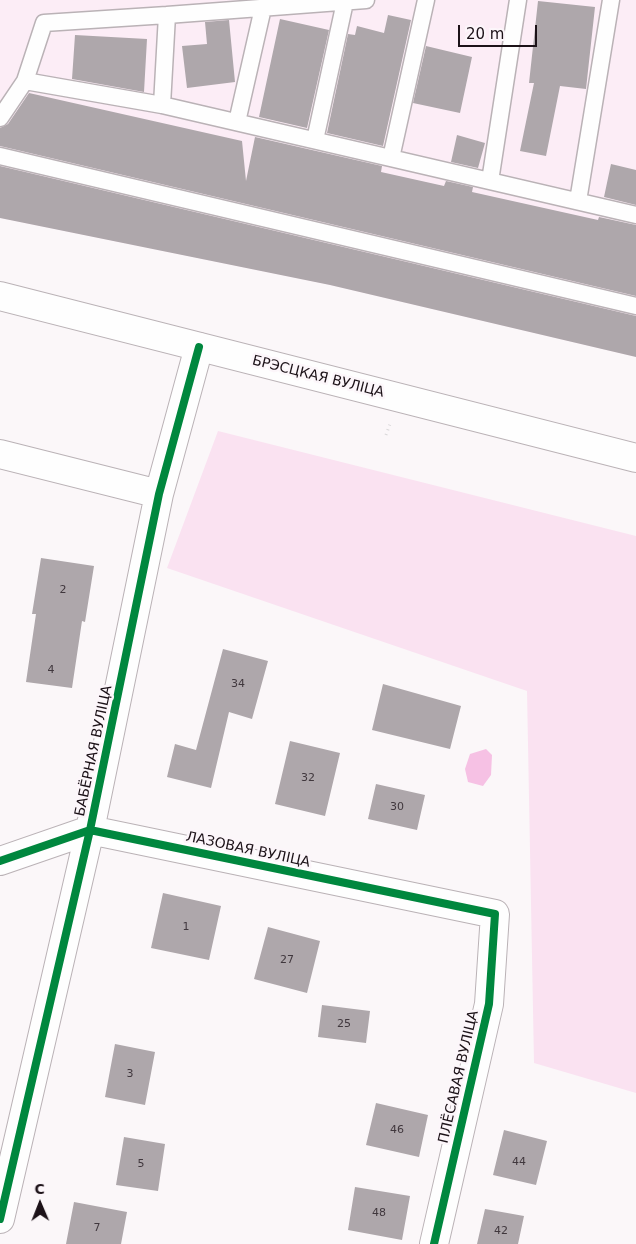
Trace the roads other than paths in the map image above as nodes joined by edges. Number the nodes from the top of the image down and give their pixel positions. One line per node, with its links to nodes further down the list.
1 (366, 0): 5 (lane)
2 (426, 0): 14 (lane)
3 (518, 0): 15 (lane)
4 (611, 0): 16 (lane)
5 (345, 2): 6 (lane); 12 (lane)
6 (263, 8): 7 (lane); 11 (lane)
7 (167, 15): 8 (lane); 9 (lane)
8 (25, 81): 9 (lane); 10 (lane)
9 (162, 105): 11 (lane)
10 (0, 118)
11 (237, 122): 12 (lane)
12 (315, 140): 14 (lane)
13 (0, 156): 19 (lane)
14 (391, 158): 15 (lane)
15 (490, 181): 16 (lane)
16 (578, 201): 17 (lane)
17 (636, 215)
18 (0, 296): 20 (street, БРЭСЦКАЯ ВУЛІЦА)
19 (636, 306)
20 (199, 347): 22 (street, БРЭСЦКАЯ ВУЛІЦА); 23 (street, БАБЁРНАЯ ВУЛІЦА)
21 (0, 454): 23 (street)
22 (636, 458)
23 (160, 494): 24 (street, БАБЁРНАЯ ВУЛІЦА)
24 (90, 830): 25 (street); 26 (street, ЛАЗОВАЯ ВУЛІЦА); 27 (street, БАБЁРНАЯ ВУЛІЦА)
25 (0, 861)
26 (495, 914): 28 (street, ПЛЁСАВАЯ ВУЛІЦА)
27 (0, 1219)
28 (434, 1244)

